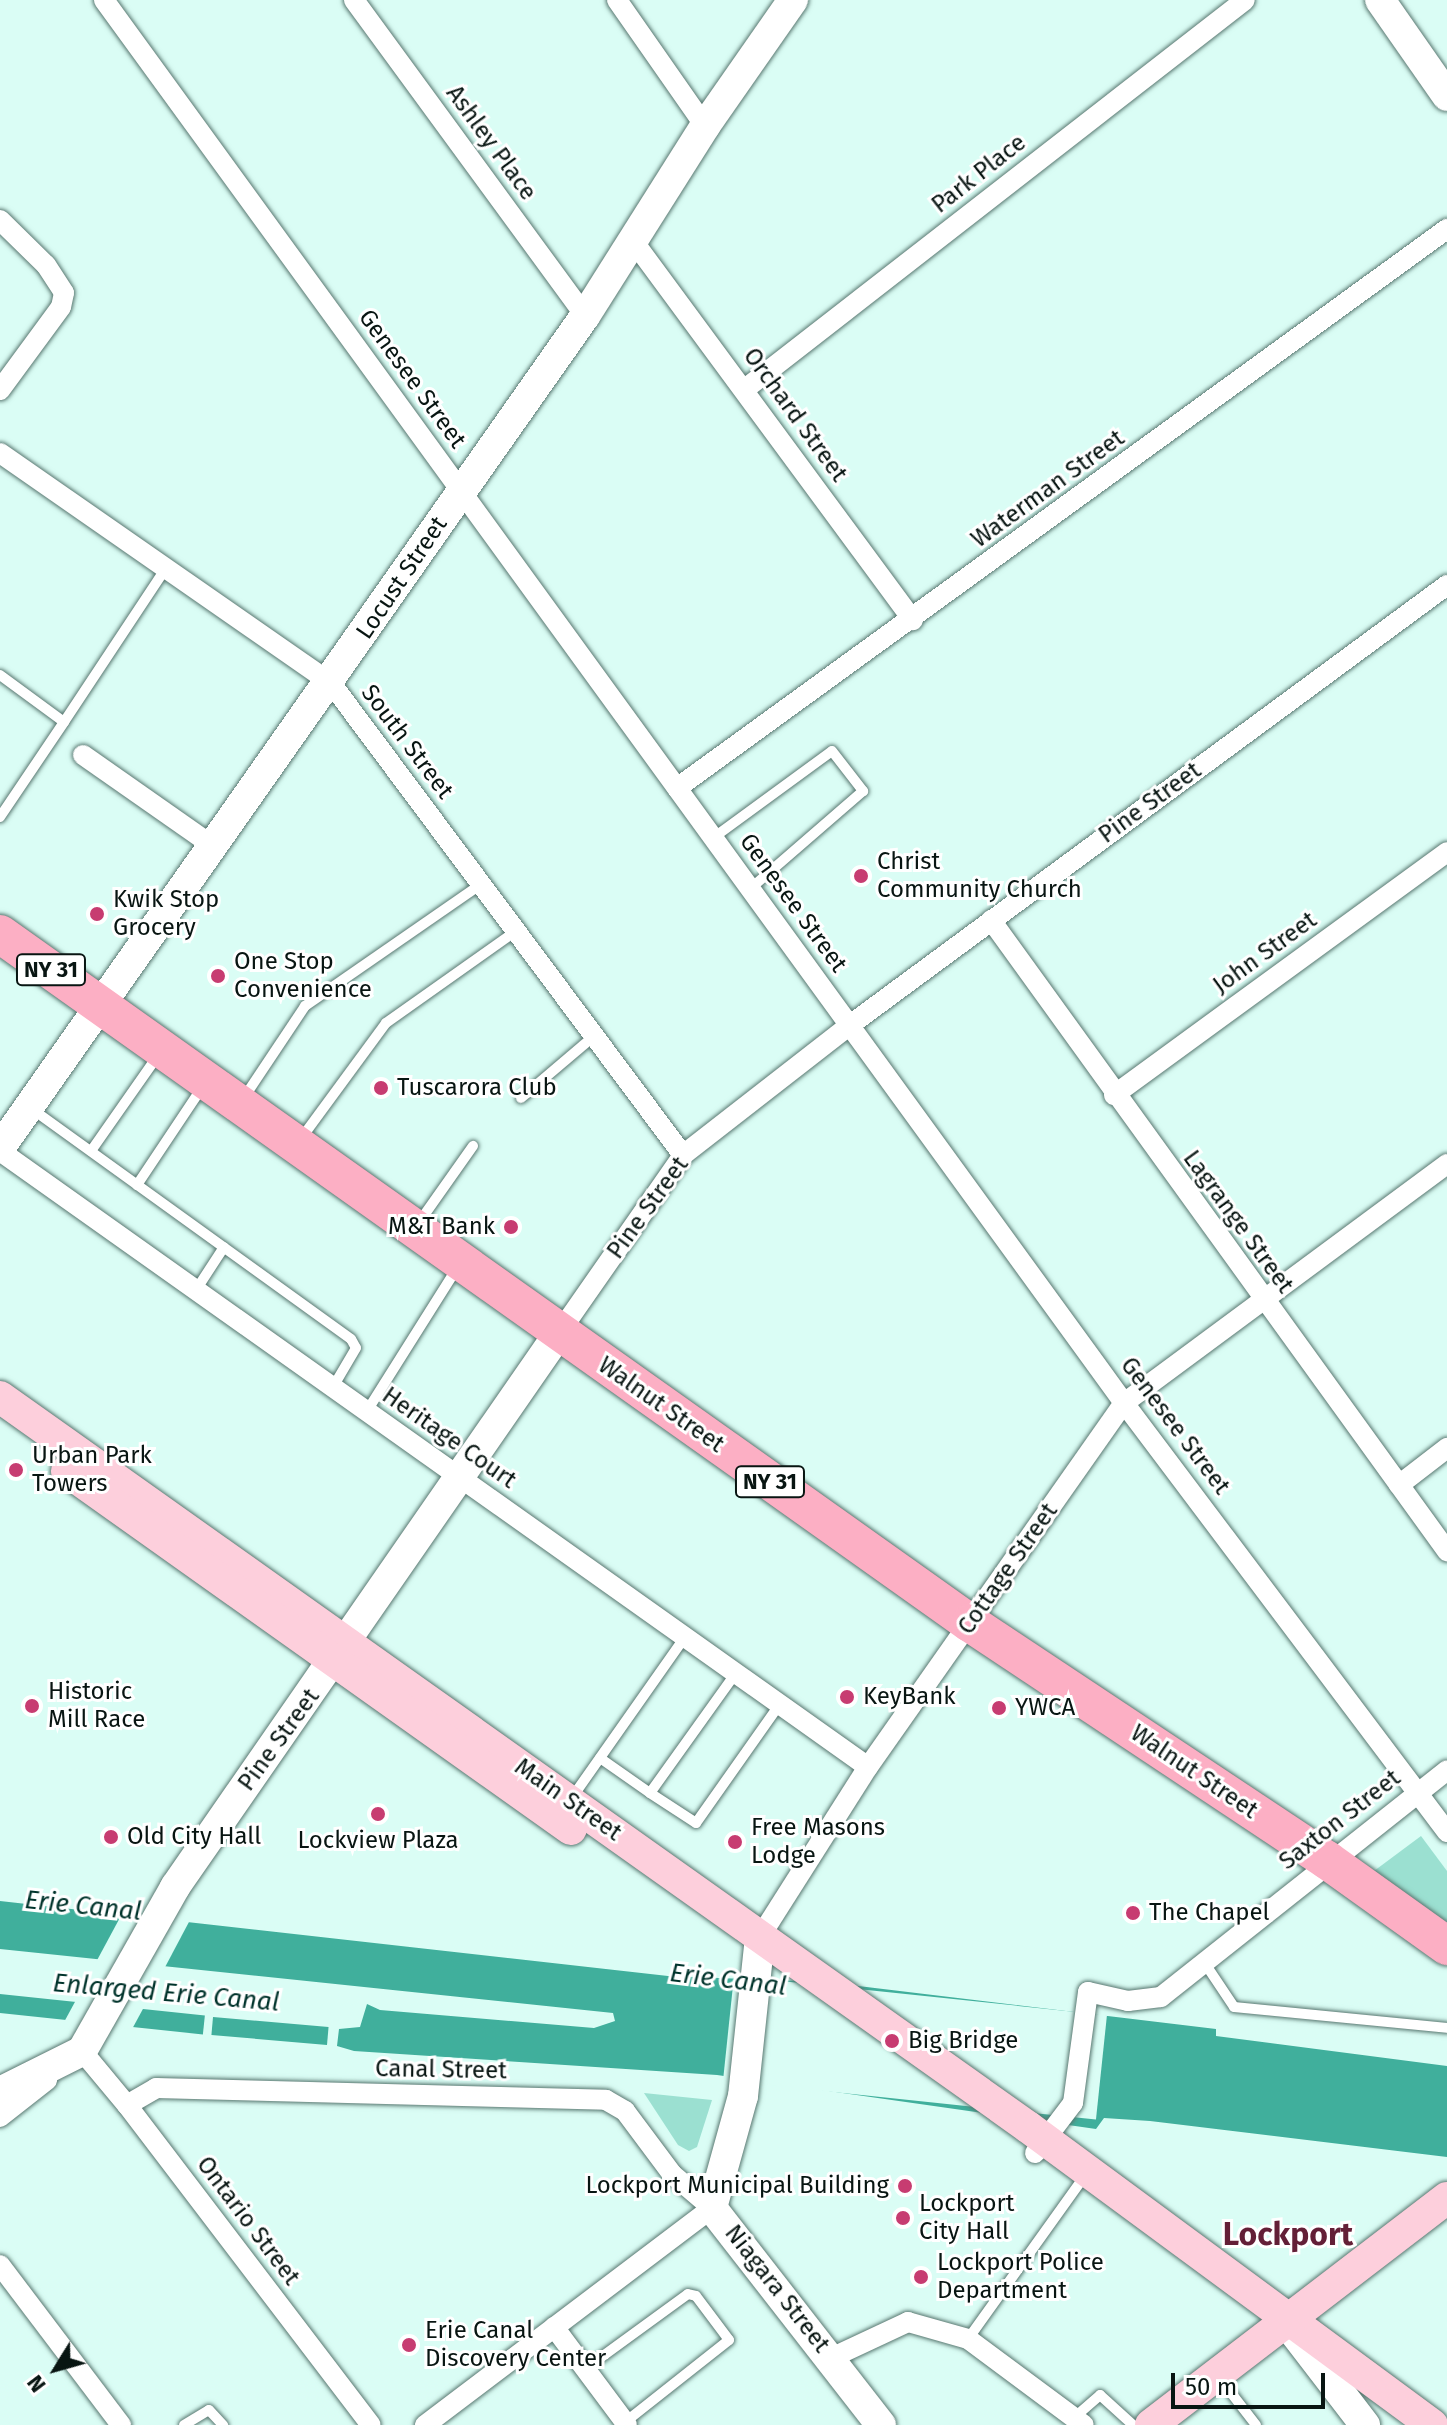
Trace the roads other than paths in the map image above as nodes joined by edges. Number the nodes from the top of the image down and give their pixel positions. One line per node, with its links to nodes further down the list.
1 (104, 0): 16 (street, Genesee Street)
2 (354, 0): 12 (street, Ashley Place)
3 (617, 0): 8 (street)
4 (793, 0): 8 (street, Locust Street)
5 (1245, 0): 13 (street, Park Place)
6 (1380, 0): 7 (street)
7 (1447, 96)
8 (705, 126): 11 (street, Locust Street)
9 (0, 220): 14 (street)
10 (1447, 229): 19 (street, Waterman Street)
11 (634, 242): 12 (street, Locust Street); 13 (street, Orchard Street)
12 (585, 316): 16 (street, Locust Street)
13 (745, 389): 19 (street, Orchard Street)
14 (0, 390)
15 (3, 459): 17 (street, South Street)
16 (462, 492): 21 (street, Locust Street); 24 (street, Genesee Street)
17 (166, 568): 21 (street, South Street); 22 (lane)
18 (1447, 585): 31 (street, Pine Street)
19 (913, 620): 24 (street, Waterman Street)
20 (0, 675): 22 (lane)
21 (331, 683): 27 (street, Locust Street); 29 (street, South Street)
22 (64, 722): 25 (lane)
23 (83, 755): 27 (street)
24 (677, 788): 26 (street, Genesee Street)
25 (0, 817)
26 (713, 838): 30 (street, Genesee Street); 30 (lane)
27 (210, 844): 34 (street, Locust Street)
28 (1447, 852): 39 (street, John Street)
29 (481, 884): 32 (street, South Street); 41 (lane)
30 (750, 889): 35 (street, Genesee Street)
31 (991, 920): 35 (street, Pine Street); 39 (street, Lagrange Street)
32 (516, 931): 36 (street, South Street); 43 (lane)
33 (0, 934): 34 (highway, Walnut Street / NY 31)
34 (101, 1006): 37 (highway, Walnut Street / NY 31); 42 (street, Locust Street)
35 (850, 1025): 47 (street, Pine Street); 58 (street, Genesee Street)
36 (594, 1036): 40 (lane); 47 (street, South Street)
37 (162, 1050): 38 (highway, Walnut Street / NY 31); 46 (lane)
38 (206, 1081): 41 (highway, Walnut Street / NY 31); 49 (lane)
39 (1114, 1095): 54 (street, Lagrange Street)
40 (521, 1098)
41 (239, 1104): 43 (highway, Walnut Street / NY 31)
42 (29, 1107): 45 (street, Locust Street); 46 (lane)
43 (296, 1145): 50 (highway, Walnut Street / NY 31)
44 (473, 1146): 50 (lane)
45 (0, 1150): 53 (street, Heritage Court)
46 (91, 1151): 49 (lane)
47 (683, 1155): 55 (street, Pine Street)
48 (1447, 1164): 54 (street, Cottage Street)
49 (137, 1185): 51 (lane)
50 (414, 1230): 52 (highway, Walnut Street / NY 31)
51 (224, 1247): 53 (lane); 56 (lane)
52 (461, 1263): 55 (highway, Walnut Street / NY 31); 59 (lane)
53 (196, 1290): 56 (street, Heritage Court)
54 (1265, 1303): 58 (street, Cottage Street); 63 (street, Lagrange Street)
55 (559, 1333): 62 (street, Pine Street); 65 (highway, Walnut Street / NY 31)
56 (333, 1387): 59 (street, Heritage Court)
57 (0, 1397): 67 (main road, Main Street)
58 (1124, 1403): 65 (street, Cottage Street); 73 (street, Genesee Street)
59 (367, 1411): 62 (street, Heritage Court)
60 (0, 1422): 67 (main road, Main Street)
61 (1447, 1448): 63 (street)
62 (460, 1477): 66 (street, Heritage Court); 67 (street, Pine Street)
63 (1399, 1485): 64 (street, Lagrange Street)
64 (1447, 1551)
65 (970, 1623): 71 (street, Cottage Street); 77 (highway, Walnut Street / NY 31)
66 (685, 1637): 68 (street, Heritage Court); 70 (lane)
67 (340, 1653): 75 (main road, Main Street); 79 (main road, Main Street); 82 (street, Pine Street)
68 (736, 1673): 69 (street, Heritage Court); 74 (lane)
69 (780, 1704): 71 (street, Heritage Court); 74 (lane)
70 (600, 1758): 74 (lane); 75 (lane)
71 (868, 1767): 79 (street, Cottage Street)
72 (1447, 1770): 73 (street, Saxton Street)
73 (1418, 1792): 76 (street, Genesee Street); 77 (street, Saxton Street)
74 (650, 1793)
75 (570, 1801): 79 (main road, Main Street)
76 (1447, 1832)
77 (1327, 1860): 78 (highway, Walnut Street / NY 31); 80 (street, Saxton Street)
78 (1447, 1946)
79 (758, 1957): 84 (street, Cottage Street); 87 (main road, Main Street); 87 (main road, Main Street)
80 (1206, 1965): 81 (lane); 87 (street, Saxton Street)
81 (1447, 2028)
82 (82, 2051): 83 (street); 85 (street, Ontario Street); 86 (street)
83 (0, 2092)
84 (743, 2096): 90 (street, Niagara Street)
85 (127, 2105): 90 (street, Canal Street); 105 (street, Ontario Street)
86 (0, 2117)
87 (1041, 2137): 88 (main road, Main Street)
88 (1085, 2176): 92 (main road, Main Street); 94 (lane)
89 (1447, 2198): 92 (main road)
90 (712, 2208): 93 (street); 95 (street, Niagara Street)
91 (0, 2265): 102 (street)
92 (1286, 2322): 97 (main road); 100 (street); 110 (main road, Main Street)
93 (554, 2327): 96 (street); 106 (street)
94 (968, 2339): 95 (street); 98 (street)
95 (831, 2358): 99 (street, Niagara Street)
96 (585, 2369): 101 (street); 101 (lane)
97 (1217, 2375): 108 (main road); 109 (lane)
98 (1080, 2420): 107 (lane)
99 (875, 2423)
100 (1359, 2423)
101 (626, 2424)
102 (121, 2425)
103 (184, 2425): 104 (lane)
104 (223, 2425)
105 (371, 2425)
106 (425, 2425)
107 (1133, 2425)
108 (1151, 2425)
109 (1256, 2425)
110 (1432, 2425)

